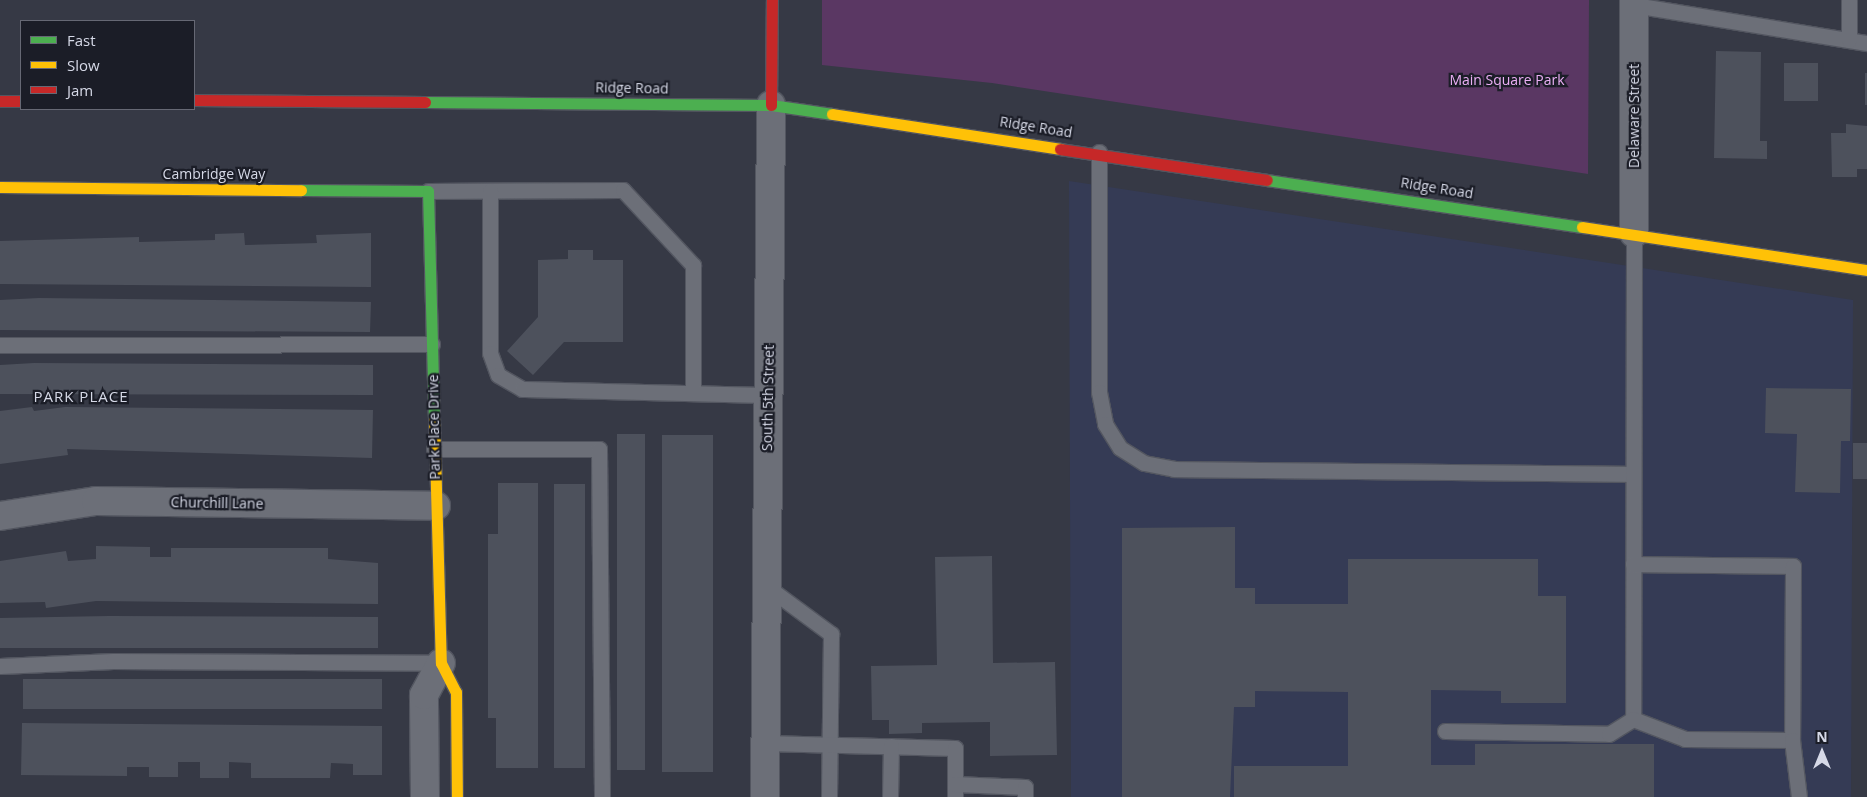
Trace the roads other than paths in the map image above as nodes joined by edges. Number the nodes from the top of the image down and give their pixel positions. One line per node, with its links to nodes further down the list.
1 (772, 0): 9 (main road, South 5th Street)
2 (1849, 0): 4 (lane)
3 (1634, 3): 4 (lane); 14 (street, Delaware Street)
4 (1849, 40): 5 (lane)
5 (1867, 43)
6 (195, 100): 9 (main road, Ridge Road)
7 (0, 101): 8 (main road)
8 (20, 101)
9 (770, 104): 10 (main road, Ridge Road); 19 (street, South 5th Street)
10 (1100, 152): 14 (main road, Ridge Road); 21 (lane)
11 (0, 187): 12 (main road, Cambridge Way)
12 (428, 191): 13 (lane); 16 (main road, Park Place Drive)
13 (490, 191): 18 (lane); 18 (lane)
14 (1634, 233): 15 (main road, Ridge Road); 21 (lane)
15 (1867, 270)
16 (432, 344): 17 (lane); 20 (main road, Park Place Drive)
17 (0, 345)
18 (693, 393): 19 (lane)
19 (767, 395): 25 (street, South 5th Street)
20 (434, 449): 22 (main road, Park Place Drive); 38 (lane)
21 (1633, 474): 24 (lane)
22 (436, 506): 23 (street, Churchill Lane); 26 (main road, Park Place Drive)
23 (0, 516)
24 (1633, 564): 28 (lane); 30 (lane)
25 (766, 586): 31 (street, South 5th Street); 32 (lane)
26 (441, 663): 27 (lane); 36 (street, Park Place Drive); 37 (main road, Park Place Drive)
27 (0, 666)
28 (1633, 719): 29 (lane); 30 (lane)
29 (1445, 732)
30 (1792, 740): 42 (lane)
31 (765, 743): 32 (lane); 39 (street, South 5th Street)
32 (829, 744): 33 (lane); 40 (lane)
33 (891, 746): 34 (lane); 41 (lane)
34 (955, 791): 35 (lane)
35 (1025, 792)
36 (425, 797)
37 (457, 797)
38 (602, 797)
39 (764, 797)
40 (829, 797)
41 (890, 797)
42 (1799, 797)

